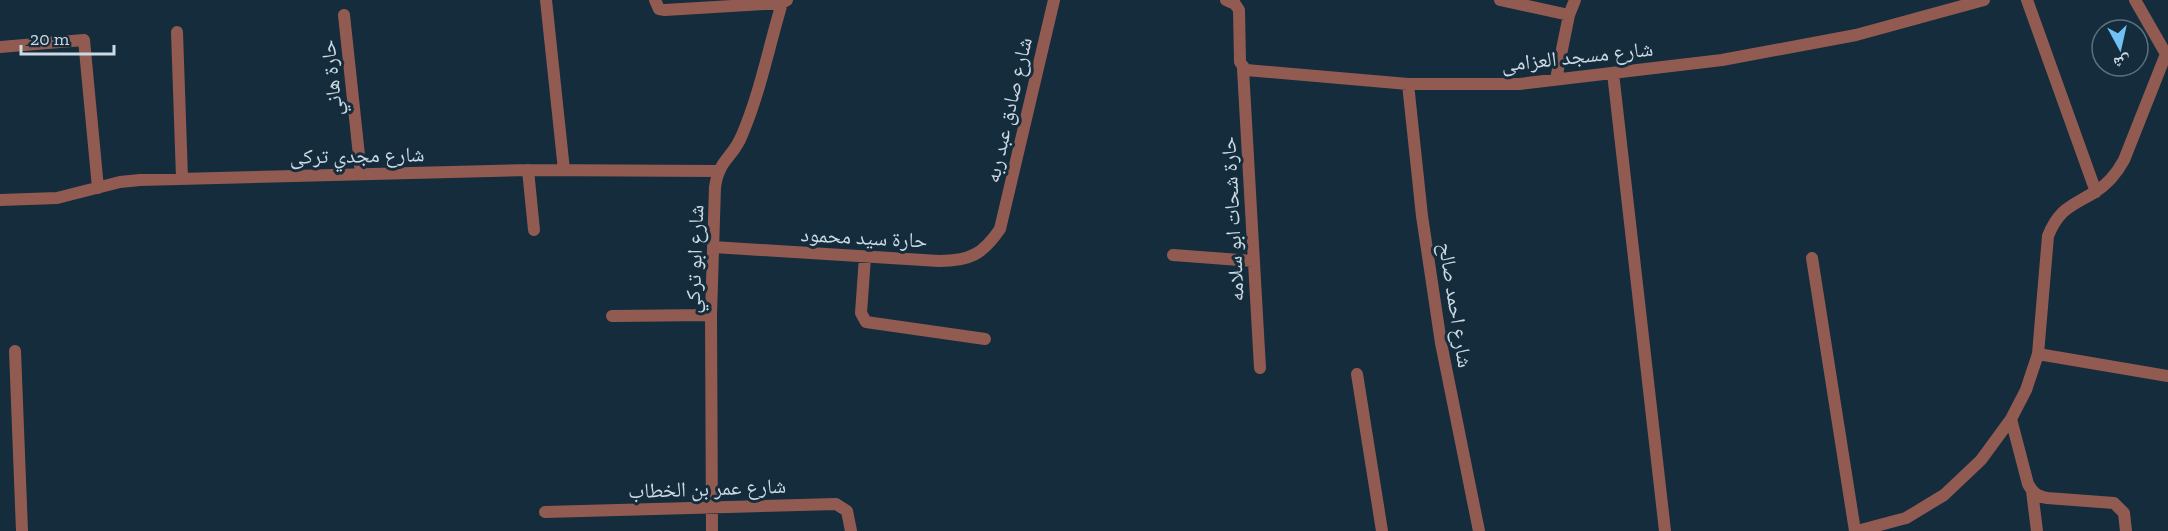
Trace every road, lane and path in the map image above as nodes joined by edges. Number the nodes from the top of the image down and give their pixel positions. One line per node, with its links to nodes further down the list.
1 (546, 0): 22 (street)
2 (655, 0): 10 (street)
3 (1054, 0): 29 (street, شارع صادق عبد ربه)
4 (1226, 0): 17 (street)
5 (1500, 0): 13 (street)
6 (1575, 0): 13 (street)
7 (1984, 0): 11 (street, شارع مسجد العزامى)
8 (2027, 0): 27 (street)
9 (2135, 0): 16 (street)
10 (785, 1): 23 (street)
11 (1966, 2): 18 (street, شارع مسجد العزامى)
12 (344, 15): 24 (street, حارة هاني)
13 (1569, 15): 19 (street)
14 (177, 32): 25 (street)
15 (0, 47): 26 (street)
16 (2167, 53): 27 (street)
17 (1243, 69): 20 (street, شارع مسجد العزامى); 35 (street, حارة شحات ابو سلامه)
18 (1613, 73): 19 (street, شارع مسجد العزامى); 53 (street)
19 (1556, 79): 20 (street, شارع مسجد العزامى)
20 (1408, 84): 52 (street, شارع احمد صالح)
21 (528, 170): 22 (street, شارع مجدي تركى); 24 (street, شارع مجدي تركى); 30 (street)
22 (564, 170): 23 (street, شارع مجدي تركى)
23 (718, 171): 31 (street, شارع ابو تركي)
24 (361, 174): 25 (street, شارع مجدي تركى)
25 (182, 178): 26 (street, شارع مجدي تركى)
26 (98, 188): 28 (street, شارع مجدي تركى)
27 (2096, 192): 40 (street)
28 (0, 200)
29 (1000, 229): 33 (street, حارة سيد محمود)
30 (534, 230)
31 (713, 247): 33 (street, حارة سيد محمود); 36 (street, شارع ابو تركي)
32 (1173, 255): 35 (street)
33 (865, 256): 38 (street)
34 (1812, 258): 54 (street)
35 (1253, 261): 41 (street, حارة شحات ابو سلامه)
36 (711, 315): 37 (street); 46 (street, شارع ابو تركي)
37 (612, 316)
38 (985, 339)
39 (15, 351): 48 (street)
40 (2038, 354): 43 (street); 44 (street)
41 (1260, 368)
42 (1357, 374): 51 (street)
43 (2168, 376)
44 (2011, 419): 45 (street); 54 (street)
45 (2032, 491): 55 (street); 56 (street)
46 (711, 508): 47 (street, شارع عمر بن الخطاب); 49 (street, شارع ابو تركي); 50 (street, شارع عمر بن الخطاب)
47 (545, 512)
48 (22, 531)
49 (712, 531)
50 (851, 531)
51 (1382, 531)
52 (1479, 531)
53 (1665, 531)
54 (1856, 531)
55 (2037, 531)
56 (2126, 531)

